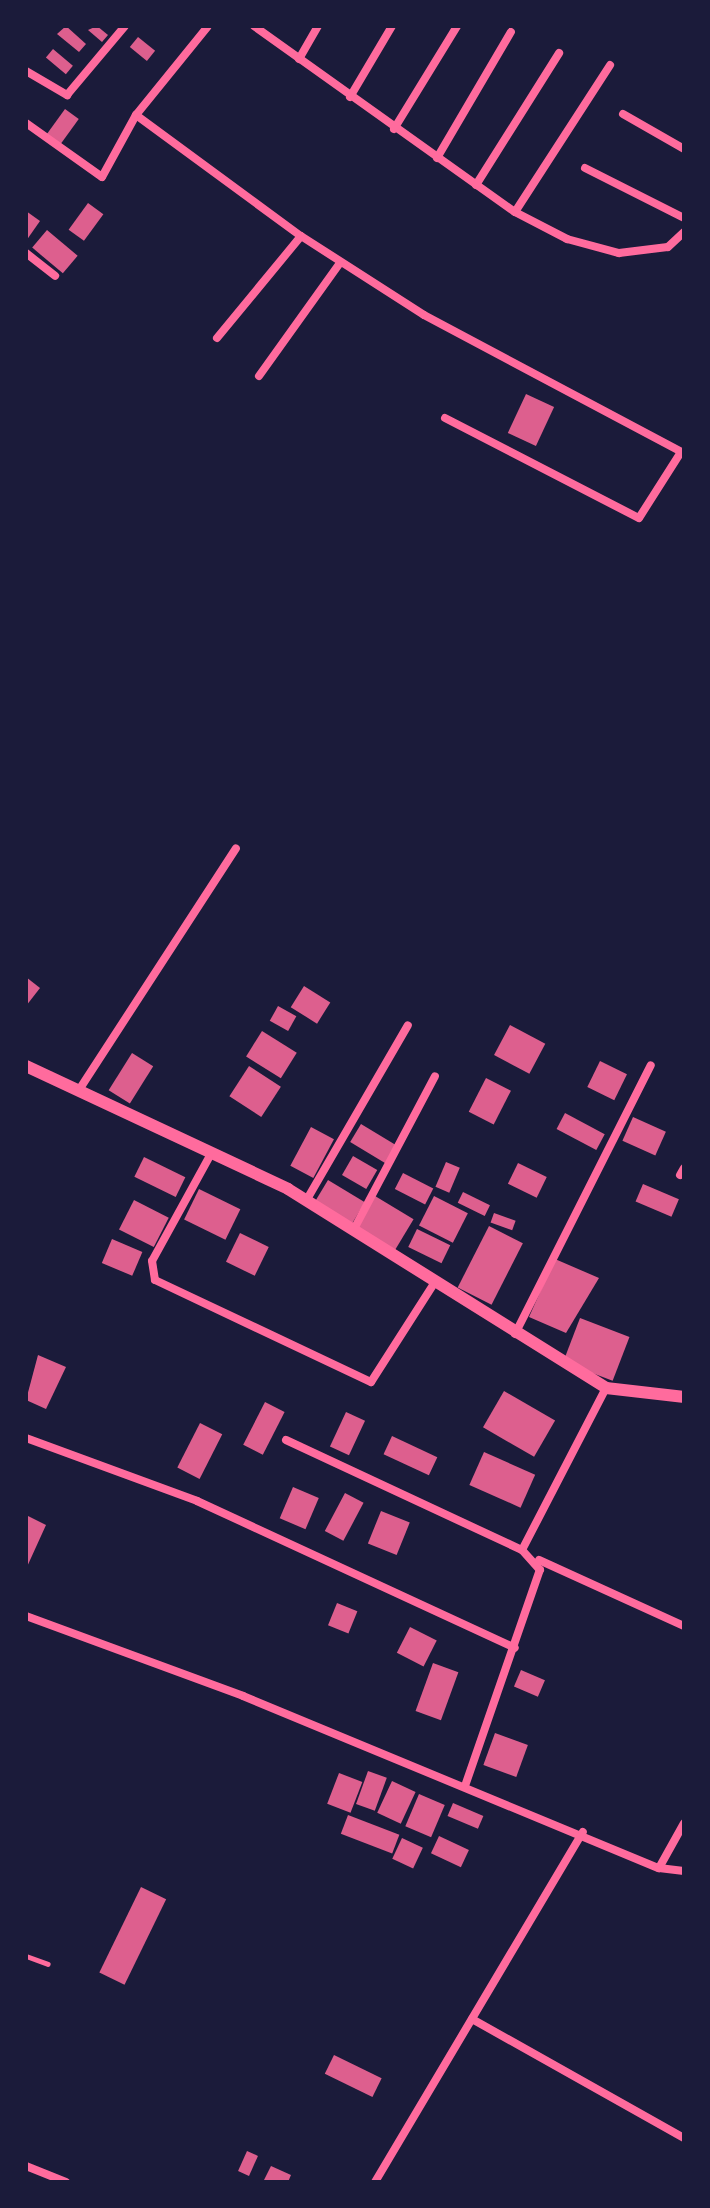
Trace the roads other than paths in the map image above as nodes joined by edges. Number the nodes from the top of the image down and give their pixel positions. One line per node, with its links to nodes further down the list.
1 (125, 26): 11 (street)
2 (208, 26): 14 (street)
3 (254, 26): 9 (street)
4 (318, 26): 9 (street)
5 (392, 26): 12 (street)
6 (457, 26): 16 (street)
7 (511, 32): 18 (street)
8 (559, 53): 20 (street)
9 (299, 59): 12 (street)
10 (610, 65): 21 (street)
11 (26, 71)
12 (350, 97): 16 (street)
13 (623, 114): 17 (street)
14 (136, 115): 15 (street); 24 (street)
15 (26, 123)
16 (394, 129): 18 (street)
17 (684, 149)
18 (437, 158): 20 (street)
19 (585, 168): 22 (street)
20 (476, 185): 21 (street)
21 (515, 212): 23 (street)
22 (684, 218)
23 (684, 232)
24 (301, 236): 26 (street); 28 (street)
25 (26, 253): 27 (street)
26 (340, 263): 29 (street); 31 (street)
27 (55, 276)
28 (217, 338)
29 (259, 376)
30 (445, 418): 31 (street)
31 (683, 453)
32 (236, 848): 37 (street)
33 (408, 1025): 39 (street)
34 (651, 1065): 42 (street)
35 (26, 1066): 37 (street)
36 (435, 1076): 40 (street)
37 (79, 1090): 38 (street)
38 (212, 1152): 39 (street); 41 (street)
39 (306, 1201): 40 (street)
40 (353, 1231): 41 (street)
41 (433, 1285): 42 (street)
42 (515, 1334): 43 (street)
43 (606, 1388): 44 (street); 47 (street)
44 (684, 1397)
45 (26, 1438): 51 (street)
46 (286, 1440): 47 (street)
47 (522, 1550): 48 (street)
48 (538, 1560): 50 (street); 51 (street)
49 (26, 1616): 52 (street)
50 (684, 1626)
51 (515, 1648): 52 (street)
52 (465, 1786): 54 (street)
53 (684, 1823): 55 (street)
54 (583, 1832): 55 (street); 59 (street)
55 (659, 1868): 56 (street)
56 (684, 1871)
57 (26, 1956): 58 (lane)
58 (48, 1964)
59 (472, 2019): 60 (street); 63 (street)
60 (684, 2138)
61 (26, 2166): 62 (street)
62 (66, 2182)
63 (375, 2182)

